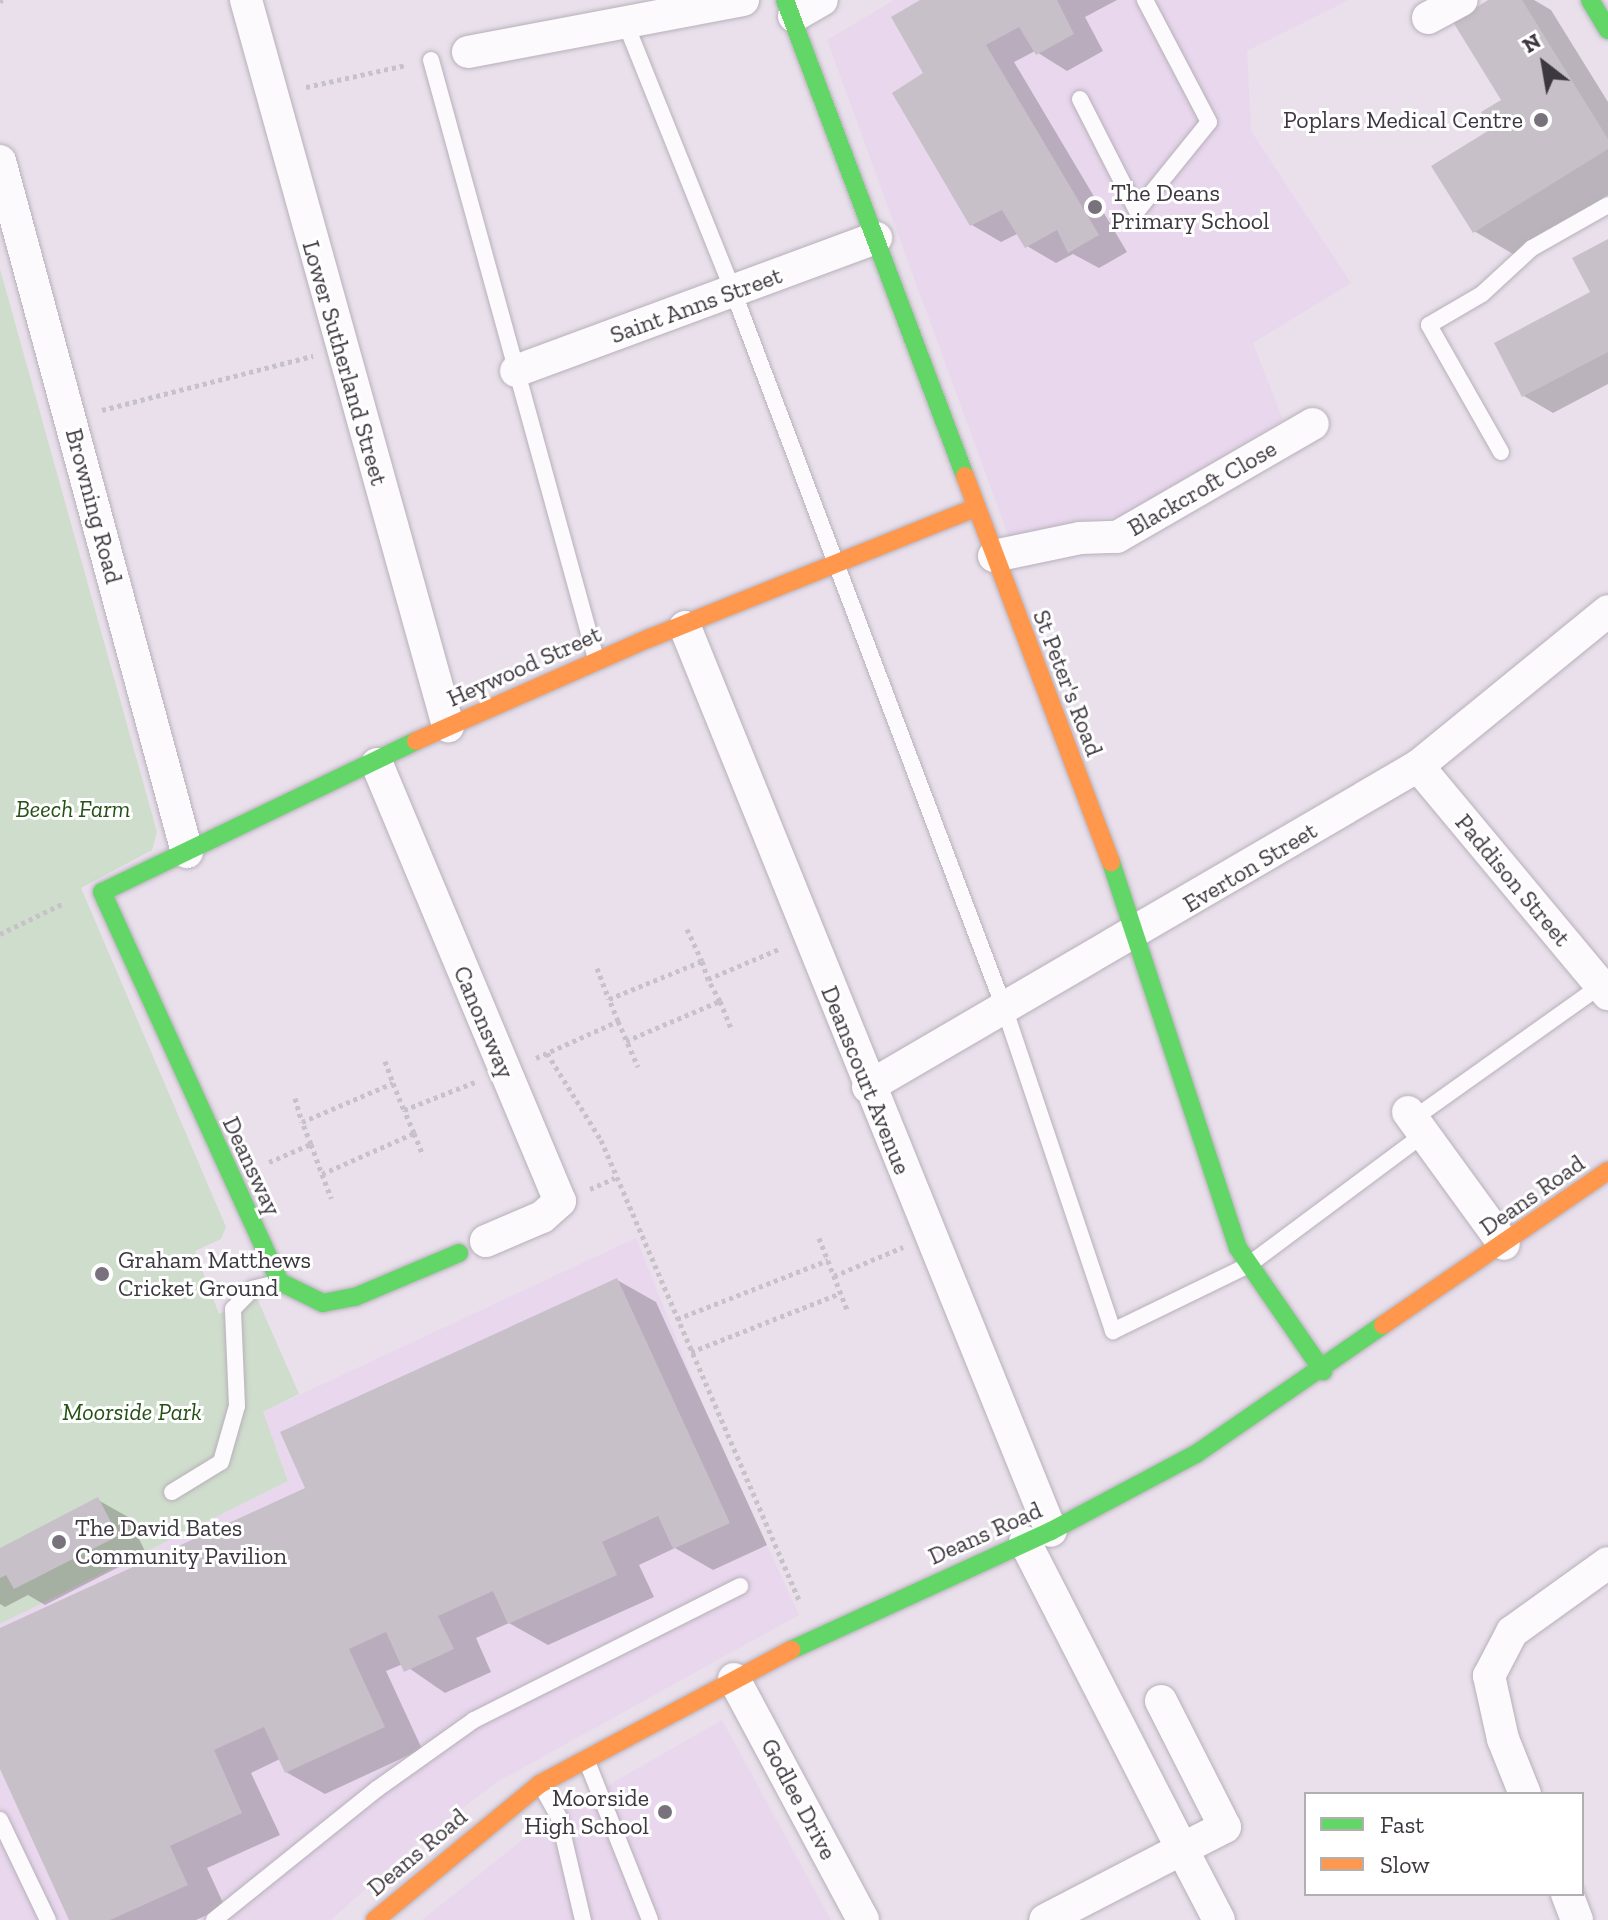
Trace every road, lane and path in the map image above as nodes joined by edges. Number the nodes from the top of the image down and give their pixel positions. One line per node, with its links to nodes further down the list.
1 (246, 0): 12 (street, Lower Sutherland Street)
2 (743, 0): 8 (street)
3 (1145, 0): 13 (lane)
4 (1462, 0): 7 (street)
5 (1590, 0): 9 (street)
6 (800, 5): 16 (street, St Peter's Road)
7 (1428, 18)
8 (625, 22): 10 (street); 17 (lane)
9 (1608, 30)
10 (468, 52)
11 (431, 60): 12 (path); 19 (lane)
12 (270, 95): 18 (street, Lower Sutherland Street)
13 (1080, 99)
14 (0, 161): 20 (street, Browning Road)
15 (1608, 205): 22 (lane)
16 (876, 238): 17 (street, Saint Anns Street); 23 (street, St Peter's Road)
17 (733, 291): 19 (street, Saint Anns Street); 25 (lane)
18 (341, 349): 20 (path); 29 (street, Lower Sutherland Street)
19 (516, 371): 28 (lane)
20 (70, 418): 32 (street, Browning Road)
21 (1313, 424): 24 (street, Blackcroft Close)
22 (1501, 452)
23 (975, 508): 24 (street, St Peter's Road); 25 (street, Heywood Street)
24 (994, 556): 36 (street, St Peter's Road)
25 (837, 564): 27 (street, Heywood Street); 44 (lane)
26 (1606, 616): 31 (street, Everton Street)
27 (685, 627): 28 (street, Heywood Street); 37 (street, Deanscourt Avenue)
28 (597, 661): 29 (street, Heywood Street)
29 (448, 726): 30 (street, Heywood Street)
30 (377, 764): 32 (street, Heywood Street); 51 (street, Canonsway)
31 (1418, 766): 36 (street, Everton Street); 41 (street, Paddison Street)
32 (187, 852): 33 (street, Heywood Street)
33 (102, 892): 35 (path); 63 (street, Deansway)
34 (687, 929): 38 (path)
35 (0, 934)
36 (1138, 934): 44 (street, Everton Street); 70 (street, St Peter's Road)
37 (808, 937): 40 (path); 53 (street, Deanscourt Avenue)
38 (702, 961): 40 (path); 42 (path)
39 (597, 968): 42 (path)
40 (708, 979): 43 (path)
41 (1606, 986): 57 (lane)
42 (609, 999): 45 (path)
43 (720, 1001): 46 (path); 47 (path)
44 (1005, 1010): 53 (street, Everton Street); 70 (lane)
45 (618, 1021): 47 (path); 48 (path)
46 (732, 1031)
47 (626, 1041): 50 (path)
48 (547, 1053): 51 (path); 75 (path)
49 (385, 1061): 52 (path)
50 (638, 1067)
51 (505, 1071): 55 (path); 68 (street, Canonsway)
52 (393, 1083): 55 (path); 56 (path)
53 (868, 1087): 65 (street, Deanscourt Avenue)
54 (295, 1098): 56 (path)
55 (404, 1110): 58 (path)
56 (302, 1122): 59 (path)
57 (1415, 1122): 67 (street); 70 (lane)
58 (414, 1133): 60 (path); 62 (path)
59 (311, 1144): 62 (path); 63 (path)
60 (423, 1155)
61 (1608, 1171): 67 (street, Deans Road)
62 (322, 1174): 64 (path)
63 (232, 1179): 72 (street, Deansway)
64 (331, 1198)
65 (930, 1237): 71 (path); 79 (street, Deanscourt Avenue)
66 (819, 1238): 71 (path)
67 (1504, 1244): 77 (street, Deans Road)
68 (473, 1247): 72 (street)
69 (828, 1260): 75 (path)
70 (1247, 1266): 77 (street, St Peter's Road)
71 (834, 1276): 73 (path)
72 (280, 1282): 78 (lane)
73 (841, 1293): 74 (path); 76 (path)
74 (848, 1312)
75 (677, 1319): 76 (path)
76 (691, 1352): 82 (path)
77 (1323, 1371): 79 (street, Deans Road)
78 (172, 1492)
79 (1038, 1536): 82 (street, Deans Road); 86 (street, Deanscourt Avenue)
80 (1608, 1563): 89 (street)
81 (740, 1586): 94 (lane)
82 (816, 1636): 83 (street, Deans Road)
83 (734, 1679): 87 (street, Deans Road); 98 (street, Godlee Drive)
84 (1161, 1701): 85 (street)
85 (1178, 1735): 86 (street); 91 (street)
86 (1134, 1756): 91 (street, Deanscourt Avenue)
87 (586, 1758): 88 (street, Deans Road); 97 (lane)
88 (540, 1784): 95 (street, Deans Road); 96 (lane)
89 (1524, 1792)
90 (0, 1820): 93 (lane)
91 (1182, 1849): 99 (street); 100 (street, Deanscourt Avenue)
92 (1568, 1896): 101 (street)
93 (48, 1920)
94 (214, 1920)
95 (375, 1920)
96 (583, 1920)
97 (650, 1920)
98 (863, 1920)
99 (1045, 1920)
100 (1219, 1920)
101 (1577, 1920)

